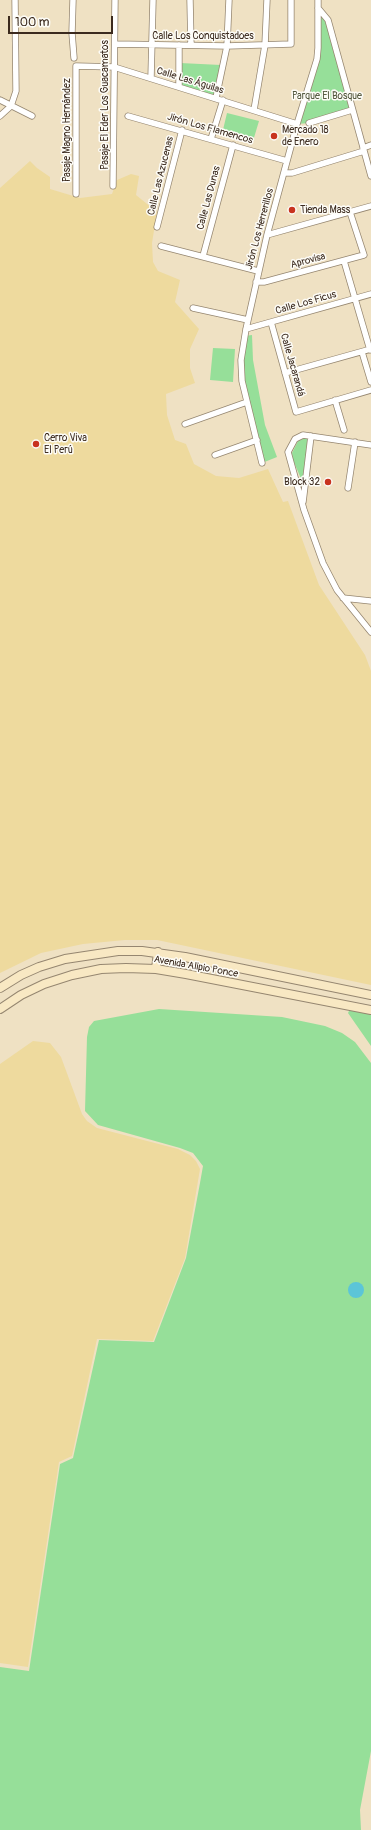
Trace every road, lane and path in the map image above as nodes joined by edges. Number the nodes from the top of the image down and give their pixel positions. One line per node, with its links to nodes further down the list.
1 (15, 0): 25 (street)
2 (73, 0): 17 (street)
3 (115, 0): 11 (street, Pasaje El Eder Los Guacamatos)
4 (153, 0): 12 (street)
5 (190, 0): 14 (street)
6 (229, 0): 16 (street)
7 (267, 0): 15 (street)
8 (291, 0): 15 (street, Calle Los Conquistadoes)
9 (318, 0): 10 (street, Jirón Los Herrerillos)
10 (318, 8): 27 (street); 32 (street, Jirón Los Herrerillos)
11 (115, 44): 12 (street, Calle Los Conquistadoes); 19 (street, Pasaje El Eder Los Guacamatos)
12 (152, 45): 13 (street, Calle Los Conquistadoes); 20 (street)
13 (179, 45): 14 (street, Calle Los Conquistadoes); 21 (street)
14 (191, 45): 16 (street, Calle Los Conquistadoes)
15 (265, 45): 16 (street, Calle Los Conquistadoes); 26 (street)
16 (227, 46): 22 (street)
17 (74, 58)
18 (76, 66): 19 (street, Calle Las Águilas); 42 (street, Pasaje Magno Hernández)
19 (114, 67): 20 (street, Calle Las Águilas); 41 (street, Pasaje El Eder Los Guacamatos)
20 (151, 78): 21 (street, Calle Las Águilas)
21 (179, 86): 22 (street, Calle Las Águilas)
22 (216, 98): 24 (street, Calle Las Águilas)
23 (0, 100): 25 (street)
24 (223, 100): 26 (street, Calle Las Águilas); 34 (street)
25 (10, 106): 28 (street); 29 (street)
26 (254, 110): 32 (street, Calle Las Águilas)
27 (352, 110): 31 (street); 37 (street)
28 (0, 116)
29 (32, 116)
30 (128, 116): 33 (street, Jirón Los Flamencos)
31 (309, 123)
32 (297, 124): 38 (street, Jirón Los Herrerillos)
33 (182, 130): 34 (street, Jirón Los Flamencos); 45 (street, Calle Las Azucenas)
34 (211, 138): 35 (street, Jirón Los Flamencos)
35 (233, 145): 38 (street, Jirón Los Flamencos); 48 (street, Calle Las Dunas)
36 (371, 145): 37 (street)
37 (364, 149): 39 (street); 40 (street)
38 (287, 161): 39 (street, Jirón Los Herrerillos)
39 (284, 173): 46 (street, Jirón Los Herrerillos)
40 (371, 176)
41 (114, 186)
42 (76, 194)
43 (371, 206): 44 (street)
44 (350, 212): 46 (street); 49 (street, Aprovisa)
45 (157, 227)
46 (267, 235): 50 (street, Jirón Los Herrerillos)
47 (161, 246): 48 (street)
48 (203, 256): 50 (street)
49 (344, 261): 51 (street, Aprovisa); 53 (street)
50 (258, 271): 51 (street, Jirón Los Herrerillos)
51 (256, 282): 55 (street, Jirón Los Herrerillos)
52 (371, 294): 53 (street, Calle Los Ficus)
53 (355, 299): 56 (street, Calle Los Ficus); 58 (street)
54 (193, 308): 55 (street)
55 (248, 320): 57 (street, Jirón Los Herrerillos)
56 (271, 322): 57 (street, Calle Los Ficus); 60 (street, Calle Jacarandá)
57 (246, 329): 64 (street, Jirón Los Herrerillos)
58 (370, 350): 59 (street)
59 (362, 352): 60 (street); 61 (street)
60 (285, 373): 63 (street, Calle Jacarandá)
61 (371, 382)
62 (371, 390): 63 (street)
63 (334, 400): 66 (street)
64 (247, 402): 65 (street); 68 (street, Jirón Los Herrerillos)
65 (185, 424)
66 (344, 430)
67 (311, 436): 69 (street); 74 (street); 74 (street)
68 (257, 440): 71 (street); 72 (street, Jirón Los Herrerillos)
69 (355, 442): 70 (street); 73 (street)
70 (371, 445)
71 (215, 455)
72 (262, 463)
73 (348, 488)
74 (303, 505): 75 (street)
75 (344, 598): 76 (street); 77 (street)
76 (371, 601)
77 (371, 632)
78 (158, 952): 79 (main road); 80 (main road, Avenida Alipio Ponce); 81 (main road, Avenida Alipio Ponce)
79 (156, 969): 82 (main road, Avenida Alipio Ponce); 83 (main road, Avenida Alipio Ponce)
80 (0, 988)
81 (371, 995)
82 (0, 1009)
83 (371, 1010)

